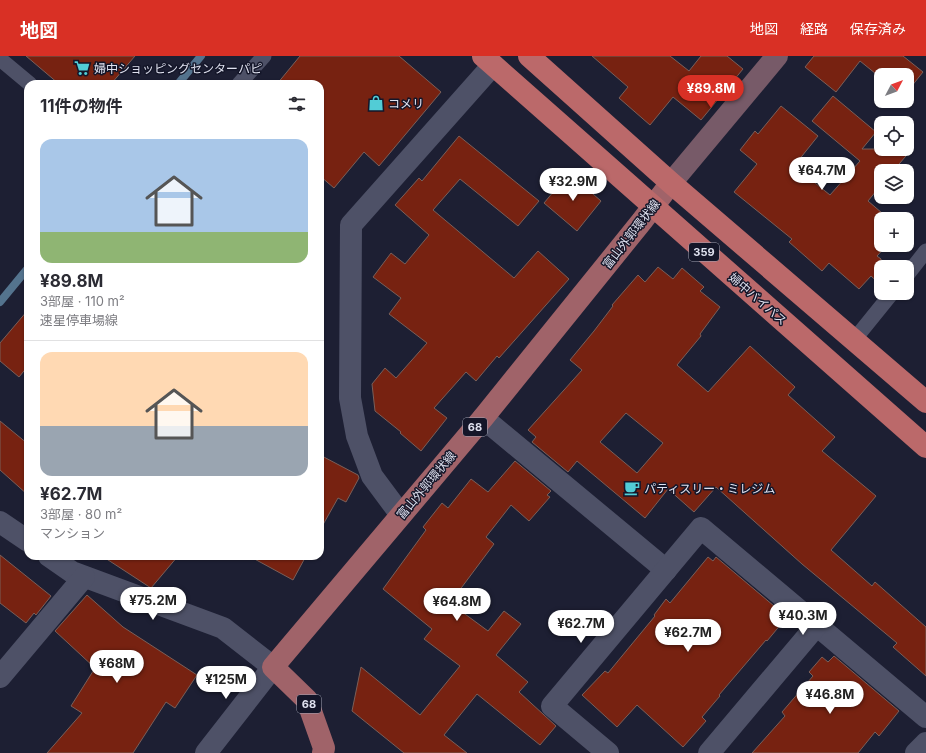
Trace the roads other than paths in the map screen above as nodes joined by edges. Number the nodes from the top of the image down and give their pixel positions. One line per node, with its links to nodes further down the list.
1 (264, 56): 7 (lane)
2 (530, 56): 8 (highway, 359)
3 (777, 56): 8 (main road)
4 (0, 59): 6 (lane)
5 (488, 61): 9 (highway, 婦中バイパス / 359); 17 (street)
6 (25, 80)
7 (243, 80)
8 (671, 183): 9 (main road, 富山外郭環状線 / 68); 13 (highway, 359)
9 (652, 206): 15 (main road, 富山外郭環状線 / 68); 16 (highway, 婦中バイパス / 359)
10 (926, 252): 11 (lane)
11 (914, 267)
12 (886, 300): 13 (lane)
13 (854, 340): 14 (highway, 359)
14 (926, 402)
15 (483, 418): 17 (main road, 富山外郭環状線 / 68); 21 (street)
16 (926, 448)
17 (401, 515): 24 (main road, 富山外郭環状線 / 68)
18 (0, 522): 19 (street)
19 (24, 539)
20 (55, 560): 22 (street)
21 (666, 570): 23 (street); 30 (street)
22 (84, 577): 24 (street); 25 (street)
23 (817, 625): 26 (street); 31 (street)
24 (273, 667): 28 (street); 29 (main road, 68)
25 (0, 677)
26 (926, 717)
27 (926, 743): 32 (street)
28 (206, 753)
29 (323, 753)
30 (608, 753)
31 (709, 753)
32 (916, 753)

